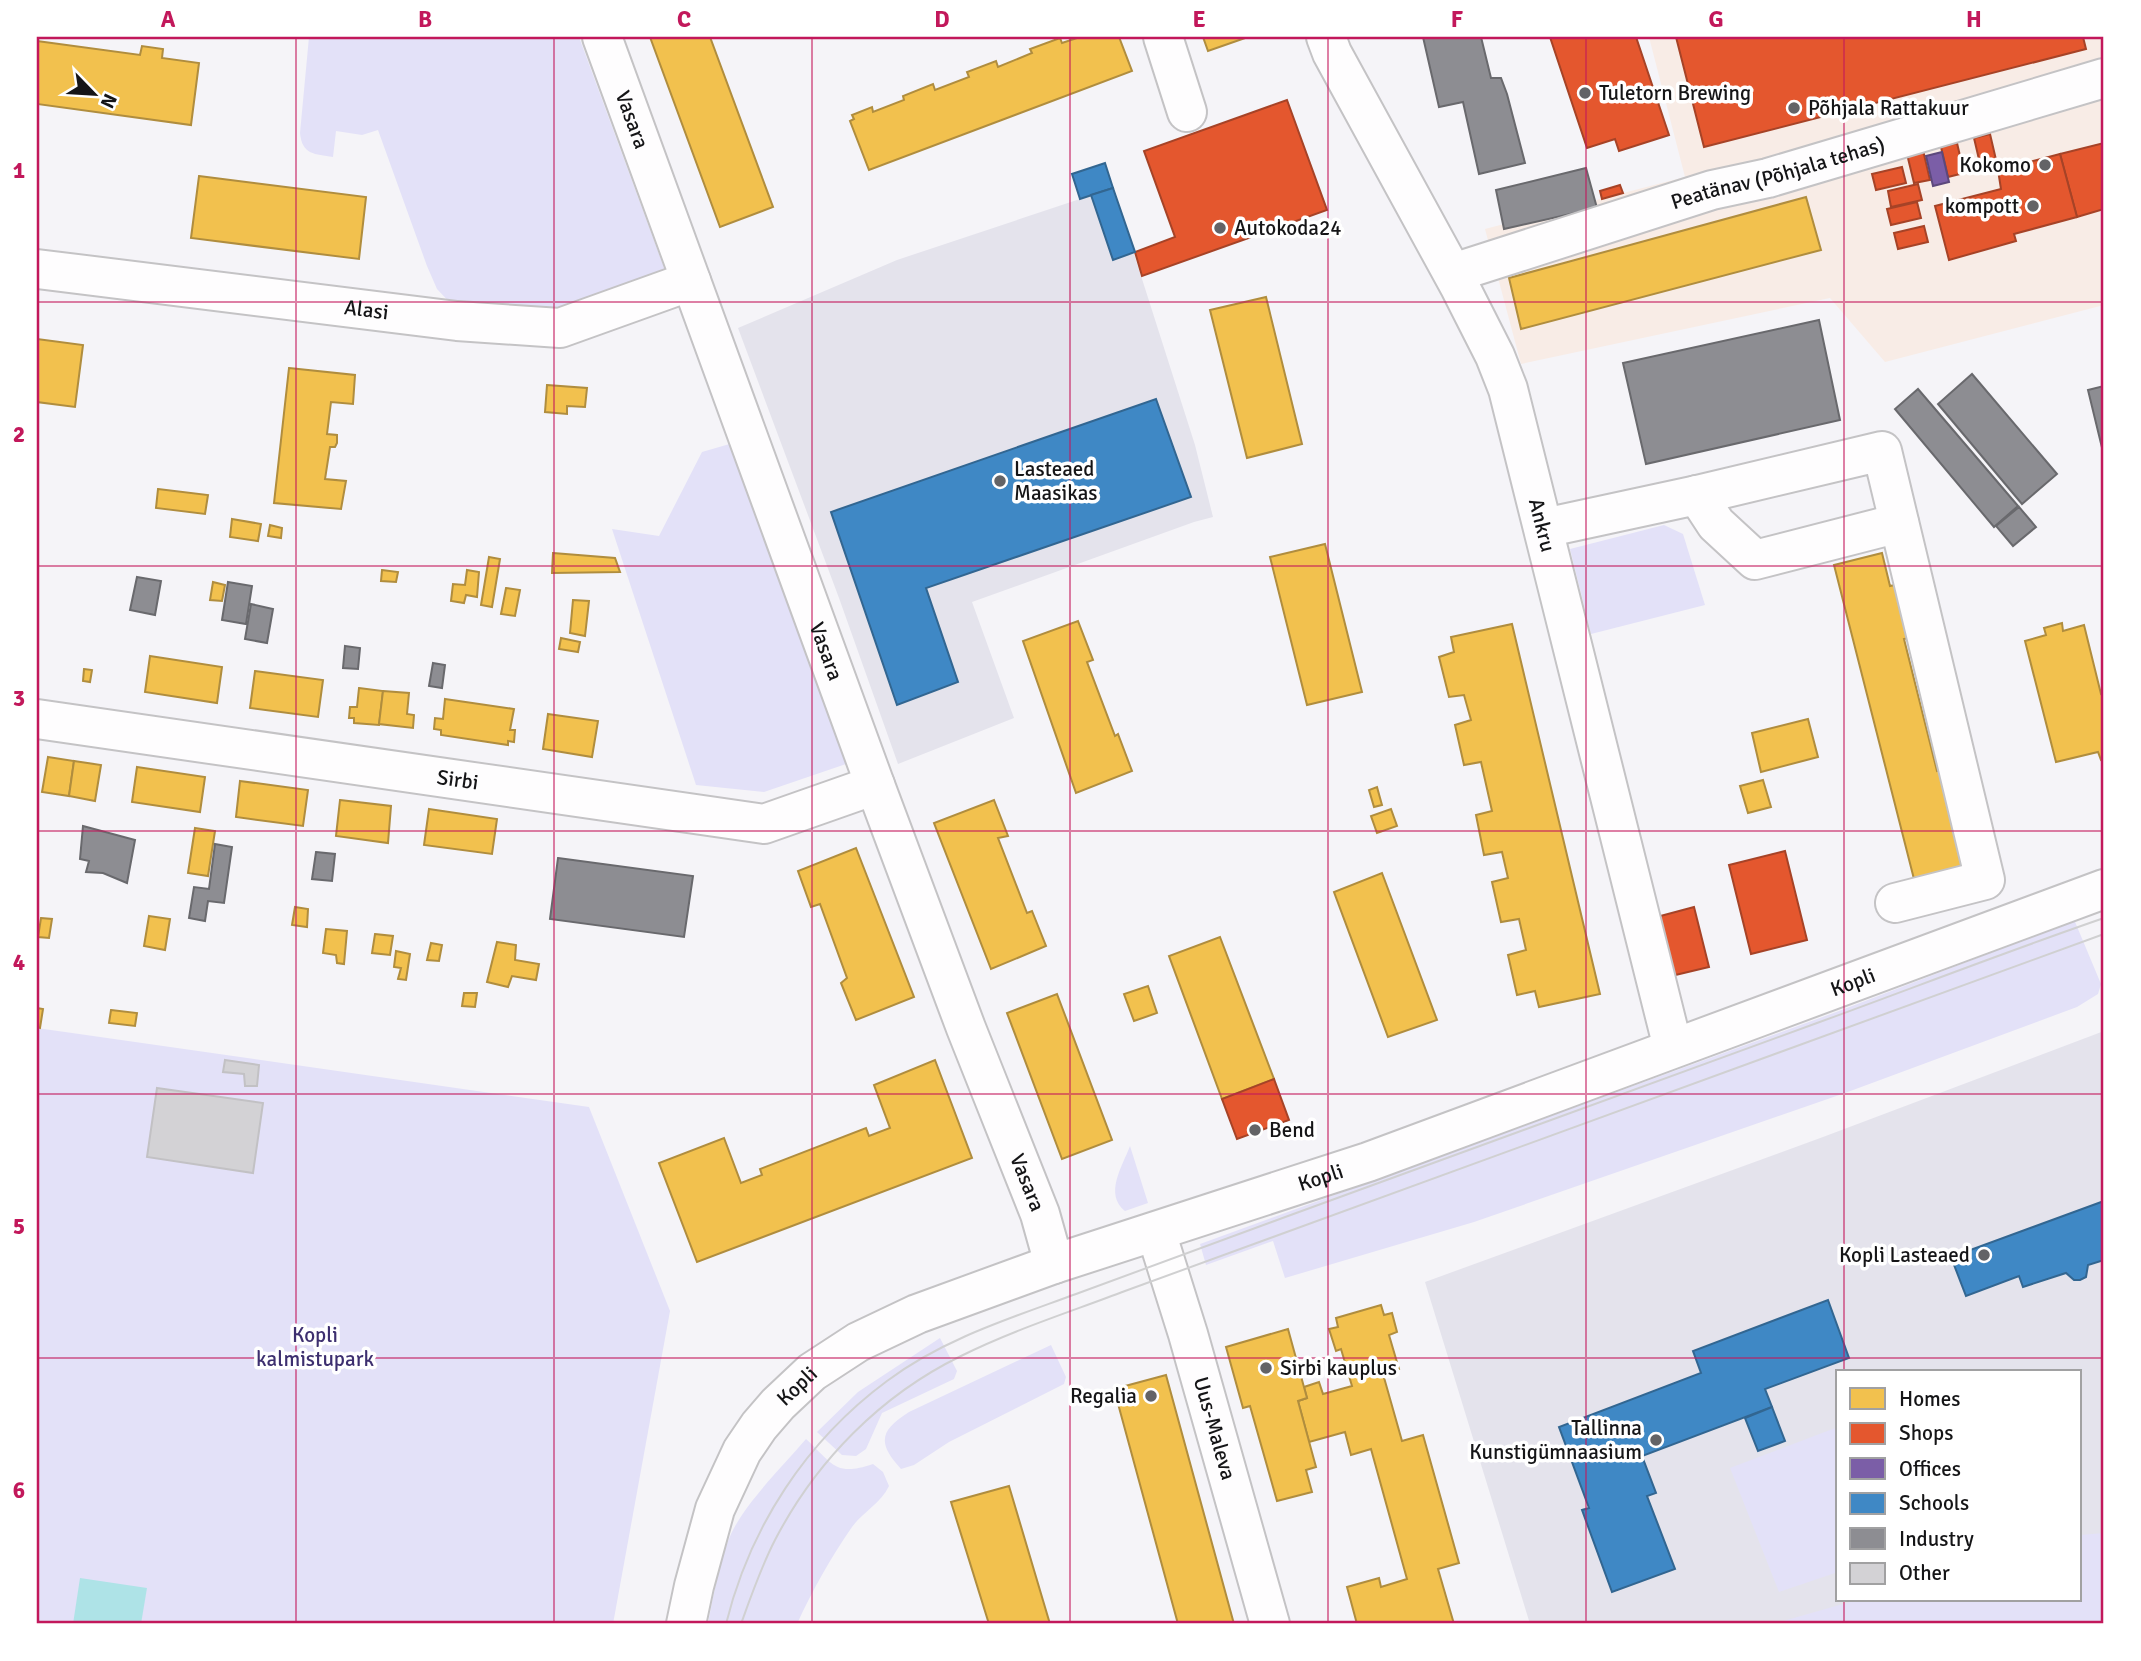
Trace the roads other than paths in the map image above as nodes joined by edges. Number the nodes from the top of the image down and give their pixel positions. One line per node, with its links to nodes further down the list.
1 (602, 37): 8 (street, Vasara)
2 (1163, 37): 5 (street)
3 (1326, 37): 7 (street, Ankru)
4 (2104, 78): 7 (street, Peatänav (Põhjala tehas))
5 (1188, 112)
6 (37, 269): 8 (street, Alasi)
7 (1453, 273): 11 (street, Ankru)
8 (691, 281): 13 (street, Vasara)
9 (1698, 495): 10 (street); 10 (street); 11 (street)
10 (1899, 523): 15 (street)
11 (1544, 528): 16 (street, Ankru)
12 (37, 719): 13 (street, Sirbi)
13 (875, 785): 18 (street, Vasara)
14 (2104, 890): 16 (street, Kopli)
15 (1895, 903)
16 (1673, 1048): 17 (street, Kopli)
17 (1156, 1232): 18 (street, Kopli); 20 (street, Uus-Maleva)
18 (1054, 1264): 19 (street, Kopli)
19 (686, 1624)
20 (1270, 1624)

